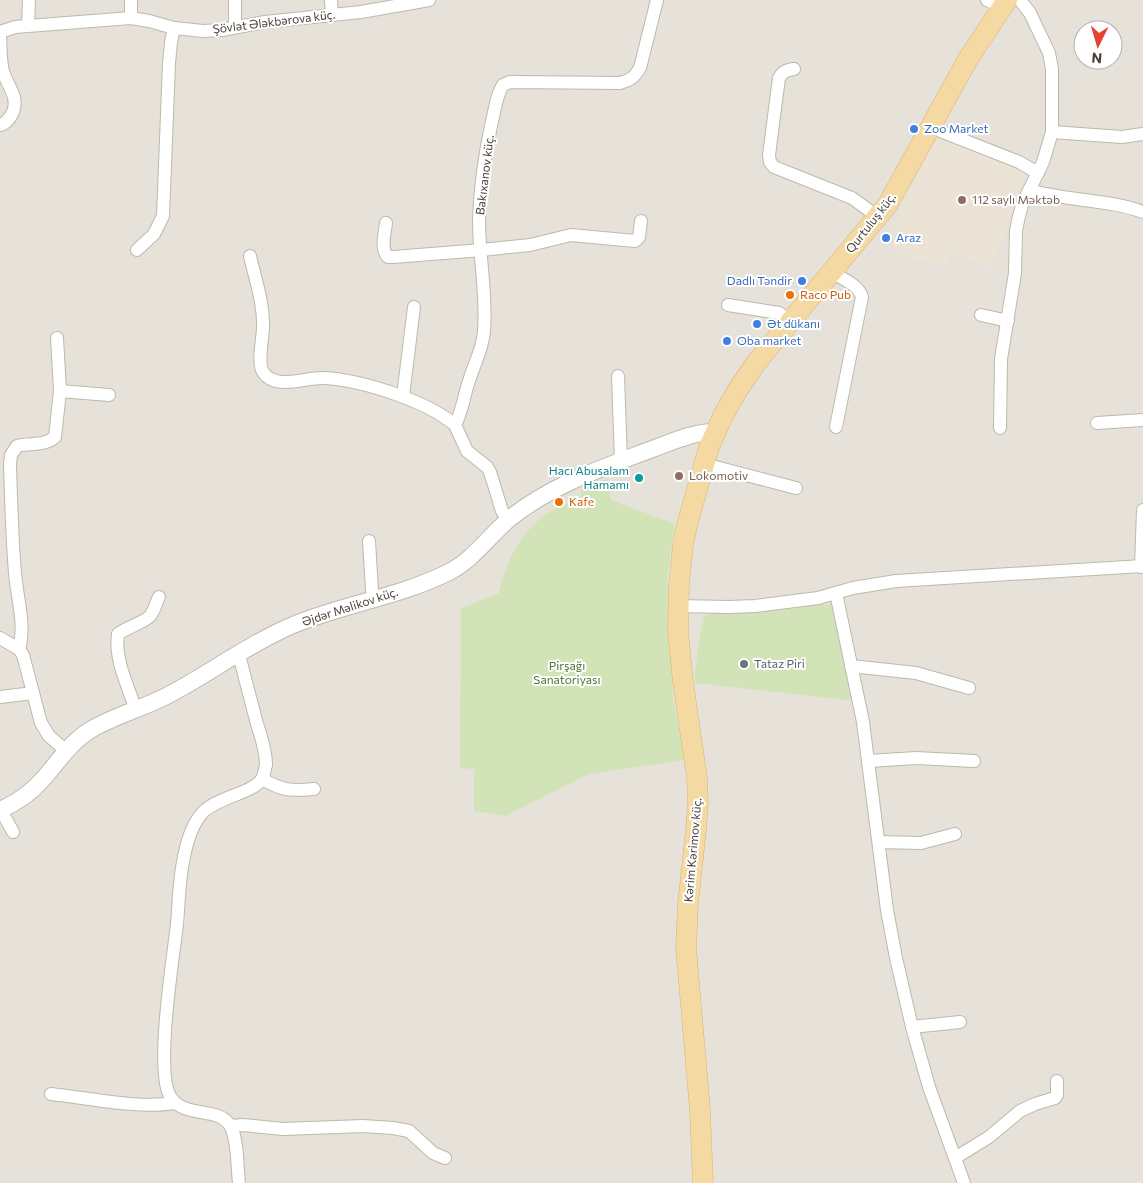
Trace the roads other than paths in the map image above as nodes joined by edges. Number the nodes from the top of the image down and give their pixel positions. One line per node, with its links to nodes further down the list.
1 (29, 0): 11 (street)
2 (131, 0): 10 (street)
3 (236, 0): 12 (street)
4 (330, 0): 9 (street)
5 (429, 0): 9 (street, Şövlət Ələkbərova küç.)
6 (657, 0): 28 (street, Bakıxanov küç.)
7 (1020, 0): 19 (street)
8 (998, 2): 18 (main road, Qurtuluş küç.)
9 (332, 15): 12 (street, Şövlət Ələkbərova küç.)
10 (131, 18): 11 (street, Şövlət Ələkbərova küç.); 13 (street, Şövlət Ələkbərova küç.)
11 (28, 25): 14 (street, Şövlət Ələkbərova küç.)
12 (235, 27): 13 (street, Şövlət Ələkbərova küç.)
13 (174, 28): 27 (street)
14 (0, 32)
15 (0, 37): 17 (street)
16 (794, 69): 24 (street)
17 (0, 125)
18 (930, 127): 21 (street); 24 (main road, Qurtuluş küç.)
19 (1052, 132): 20 (street); 21 (street)
20 (1143, 134)
21 (1038, 173): 22 (street)
22 (1029, 190): 23 (street); 35 (street)
23 (1143, 212)
24 (878, 217): 30 (main road, Qurtuluş küç.)
25 (641, 221): 28 (street)
26 (386, 223): 28 (street)
27 (137, 250)
28 (482, 250): 43 (street, Bakıxanov küç.)
29 (250, 256): 40 (street)
30 (830, 272): 34 (main road, Qurtuluş küç.); 44 (street)
31 (728, 305): 34 (street)
32 (414, 307): 40 (street)
33 (981, 315): 35 (street)
34 (791, 321): 46 (main road, Qurtuluş küç.)
35 (1008, 321): 45 (street)
36 (57, 338): 38 (street)
37 (618, 376): 47 (street)
38 (60, 392): 39 (street); 59 (street)
39 (109, 395)
40 (403, 396): 43 (street)
41 (1143, 420): 42 (street)
42 (1097, 423)
43 (455, 425): 51 (street)
44 (836, 426)
45 (1000, 428)
46 (714, 432): 47 (street, Əjdər Məlikov küç.); 48 (main road, Kərim Kərimov küç.)
47 (621, 461): 51 (street, Əjdər Məlikov küç.)
48 (704, 464): 49 (street); 57 (main road, Kərim Kərimov küç.)
49 (796, 488)
50 (1142, 510): 53 (street)
51 (508, 520): 56 (street, Əjdər Məlikov küç.)
52 (369, 541): 56 (street)
53 (1142, 566): 54 (street)
54 (836, 593): 57 (street); 61 (street)
55 (158, 597): 65 (street)
56 (374, 600): 60 (street, Əjdər Məlikov küç.)
57 (678, 606): 84 (main road, Kərim Kərimov küç.)
58 (0, 638): 59 (street)
59 (19, 649): 63 (street)
60 (239, 655): 65 (street, Əjdər Məlikov küç.); 69 (street)
61 (851, 666): 62 (street); 67 (street)
62 (969, 688)
63 (33, 693): 64 (street); 66 (street)
64 (0, 697)
65 (136, 710): 66 (street, Əjdər Məlikov küç.)
66 (65, 750): 71 (street, Əjdər Məlikov küç.)
67 (869, 761): 68 (street); 74 (street)
68 (974, 761)
69 (262, 779): 70 (street); 79 (street)
70 (314, 789)
71 (1, 810): 72 (street)
72 (13, 832)
73 (955, 834): 74 (street)
74 (878, 842): 76 (street)
75 (960, 1022): 76 (street)
76 (912, 1027): 82 (street)
77 (1057, 1082): 82 (street)
78 (51, 1094): 79 (street)
79 (174, 1103): 80 (street)
80 (231, 1126): 81 (street); 83 (street)
81 (445, 1158)
82 (955, 1158): 85 (street)
83 (239, 1183)
84 (703, 1183)
85 (964, 1183)

